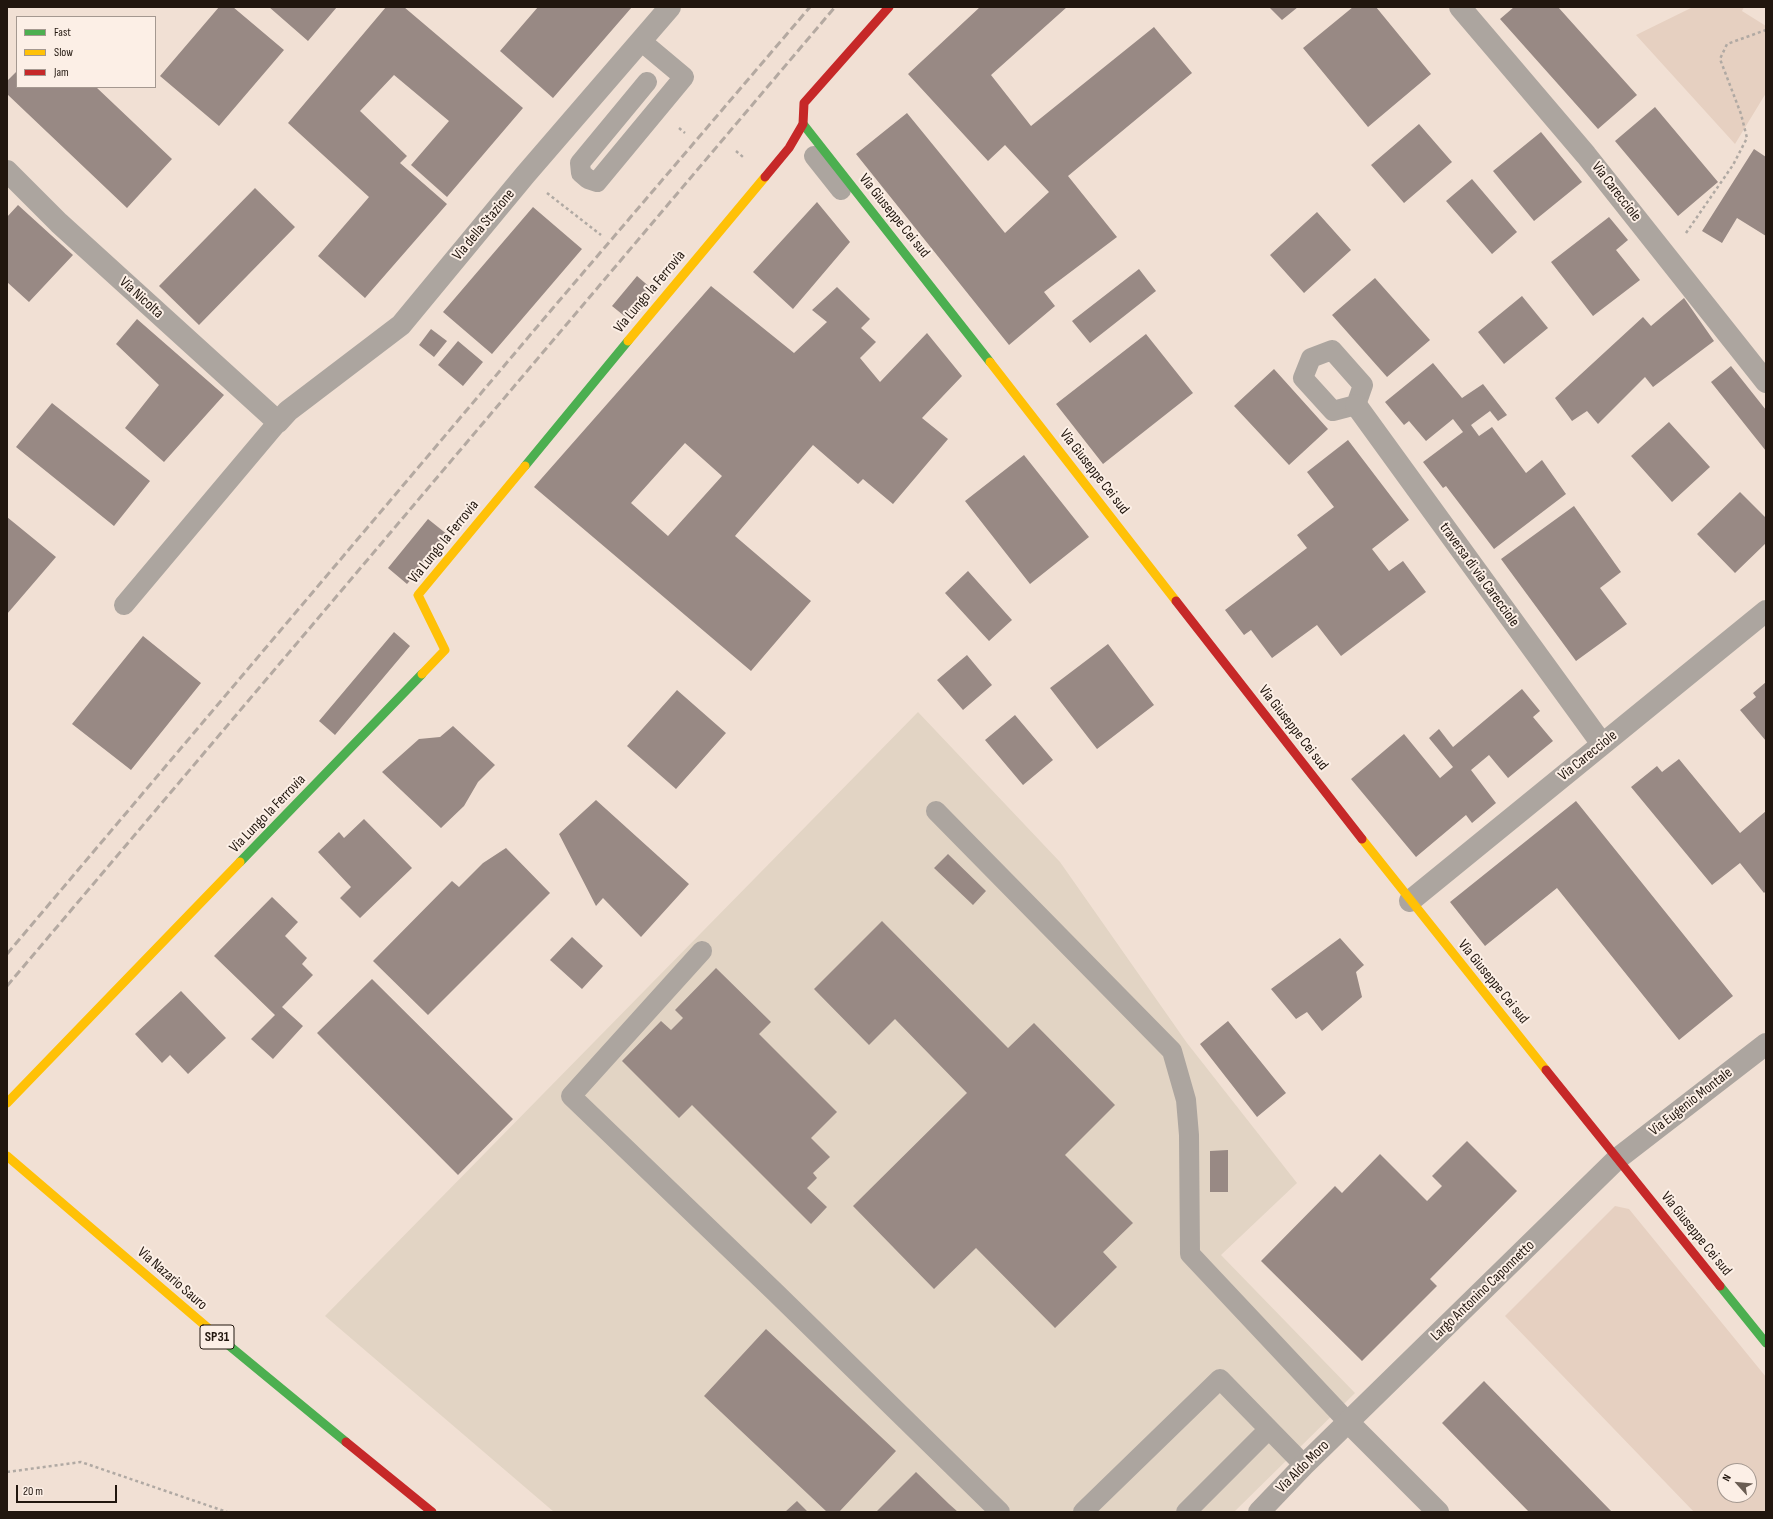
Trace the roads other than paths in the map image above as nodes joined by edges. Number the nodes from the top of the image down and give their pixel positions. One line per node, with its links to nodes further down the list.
1 (670, 7): 4 (street, Via della Stazione)
2 (889, 7): 6 (street, Via Lungo la Ferrovia)
3 (1460, 7): 10 (street, Via Carecciole)
4 (641, 41): 5 (lane); 12 (street, Via della Stazione)
5 (647, 82)
6 (803, 124): 9 (street, Via Giuseppe Cei sud); 20 (street, Via Lungo la Ferrovia)
7 (814, 156): 9 (lane)
8 (7, 171): 12 (street, Via Nicolta)
9 (919, 270): 17 (street, Via Giuseppe Cei sud)
10 (1766, 382)
11 (1356, 405): 15 (street, traversa di via Carecciole)
12 (278, 422): 13 (lane)
13 (124, 605)
14 (1766, 611): 15 (street, Via Carecciole)
15 (1602, 744): 17 (street, Via Carecciole)
16 (936, 811): 24 (lane)
17 (1410, 901): 22 (street, Via Giuseppe Cei sud)
18 (702, 951): 28 (lane)
19 (1766, 1044): 22 (street, Via Eugenio Montale)
20 (7, 1103)
21 (7, 1156): 27 (street, Via Nazario Sauro / SP31)
22 (1617, 1160): 23 (street, Via Giuseppe Cei sud); 24 (street, Largo Antonino Caponnetto)
23 (1766, 1343)
24 (1348, 1422): 26 (street, Via Aldo Moro); 32 (street)
25 (1269, 1429): 26 (lane); 29 (lane); 30 (lane)
26 (1304, 1465): 31 (street, Via Aldo Moro)
27 (432, 1512)
28 (1000, 1512)
29 (1083, 1512)
30 (1186, 1512)
31 (1259, 1512)
32 (1438, 1512)

